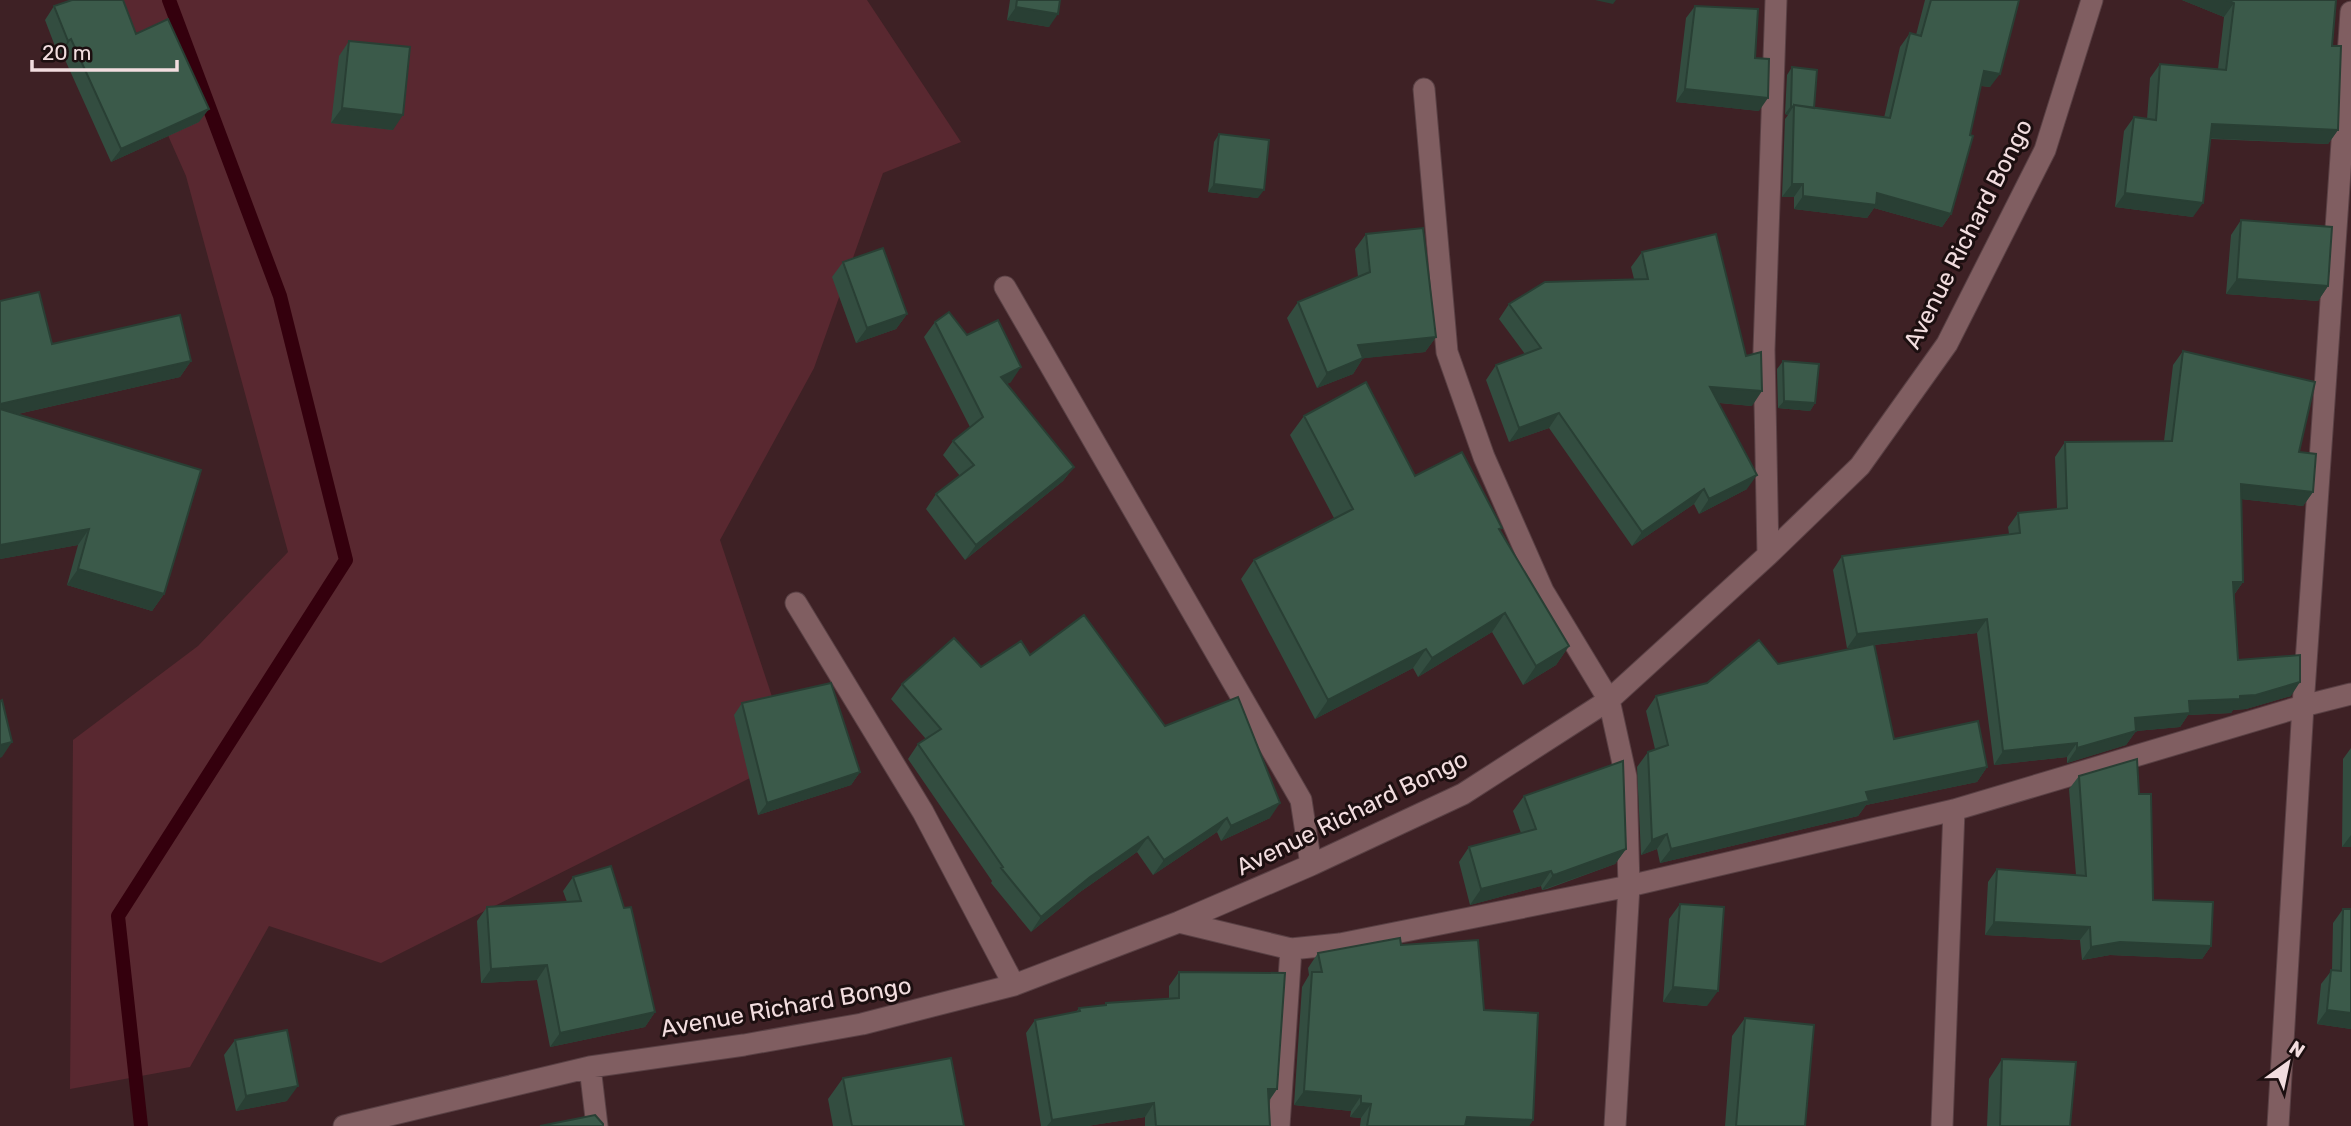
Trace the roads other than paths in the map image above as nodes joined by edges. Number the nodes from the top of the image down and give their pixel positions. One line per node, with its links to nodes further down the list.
1 (1776, 0): 6 (street)
2 (2092, 0): 6 (street, Avenue Richard Bongo)
3 (2351, 12): 10 (street)
4 (1424, 89): 9 (street)
5 (1005, 288): 12 (street)
6 (1768, 555): 9 (street, Avenue Richard Bongo)
7 (796, 603): 16 (street)
8 (2351, 694): 10 (street)
9 (1609, 700): 12 (street, Avenue Richard Bongo); 13 (street)
10 (2303, 706): 11 (street); 23 (street)
11 (1954, 810): 13 (street); 22 (street)
12 (1311, 865): 14 (street, Avenue Richard Bongo)
13 (1629, 886): 15 (street); 21 (street)
14 (1179, 922): 15 (street); 16 (street, Avenue Richard Bongo)
15 (1291, 949): 20 (street)
16 (1014, 985): 17 (street, Avenue Richard Bongo)
17 (590, 1067): 18 (street, Avenue Richard Bongo); 19 (street)
18 (344, 1126)
19 (597, 1126)
20 (1279, 1126)
21 (1615, 1126)
22 (1942, 1126)
23 (2278, 1126)

